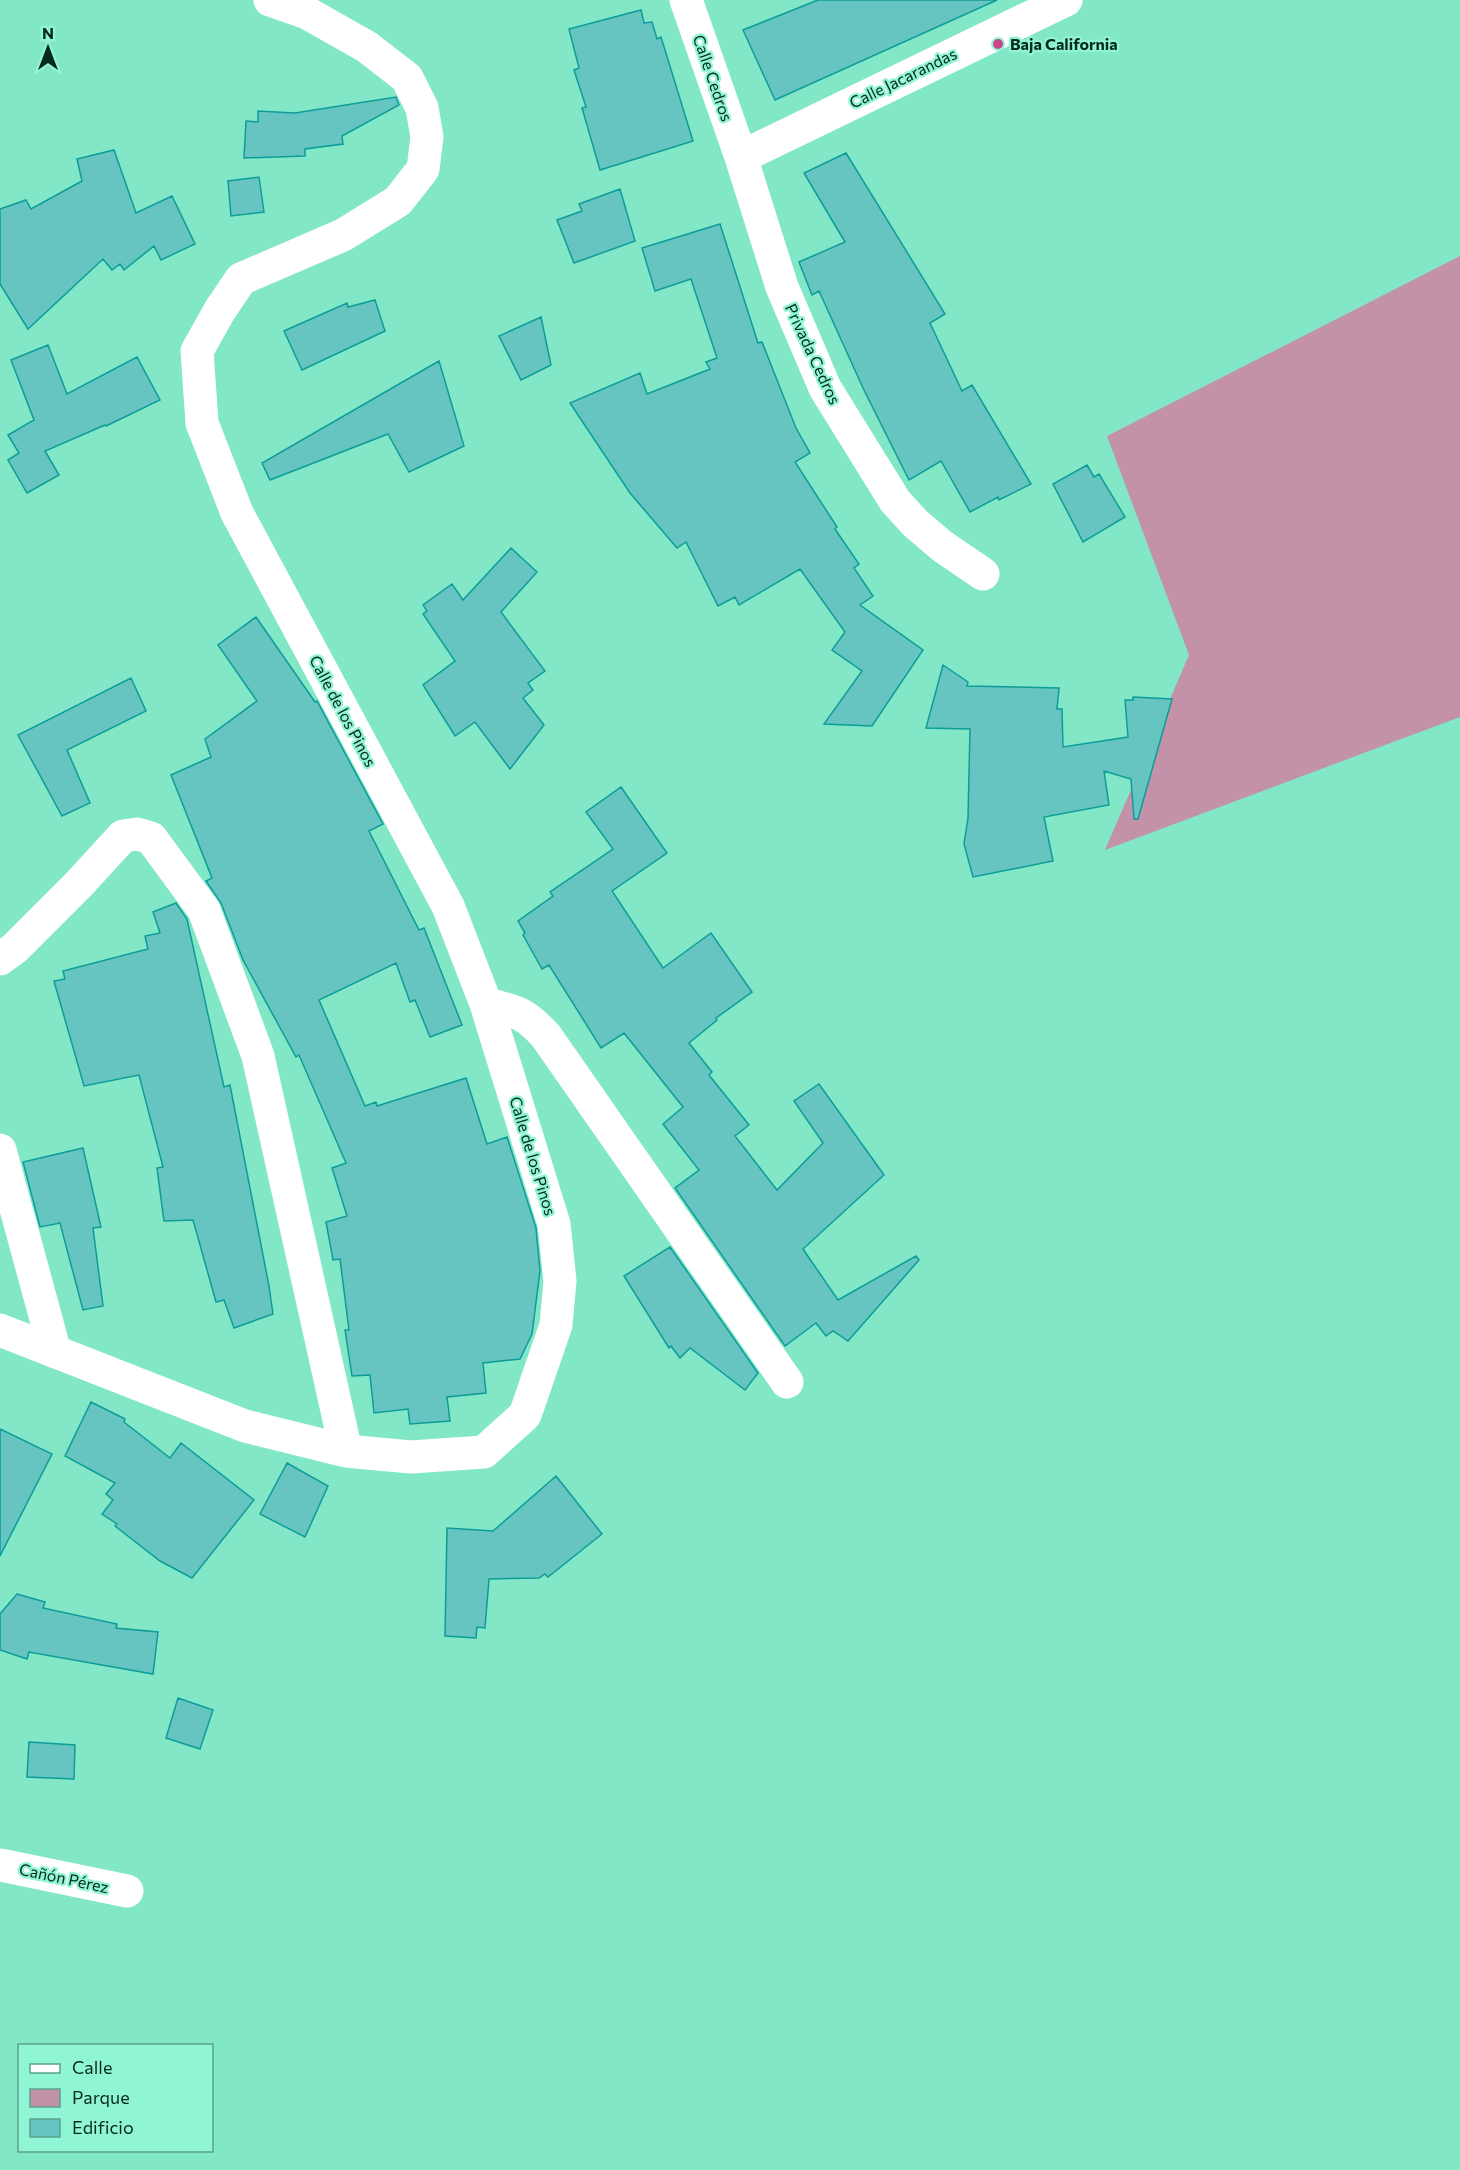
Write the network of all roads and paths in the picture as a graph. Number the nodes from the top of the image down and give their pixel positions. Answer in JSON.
{"nodes":[{"id":1,"x":270,"y":0,"type":"edge"},
{"id":2,"x":686,"y":0,"type":"edge"},
{"id":3,"x":1066,"y":0,"type":"edge"},
{"id":4,"x":741,"y":157,"type":"junction"},
{"id":5,"x":983,"y":574,"type":"dead end"},
{"id":6,"x":0,"y":959,"type":"edge"},
{"id":7,"x":486,"y":1004,"type":"junction"},
{"id":8,"x":0,"y":1150,"type":"edge"},
{"id":9,"x":0,"y":1330,"type":"edge"},
{"id":10,"x":55,"y":1352,"type":"junction"},
{"id":11,"x":787,"y":1382,"type":"dead end"},
{"id":12,"x":346,"y":1451,"type":"junction"},
{"id":13,"x":0,"y":1865,"type":"edge"},
{"id":14,"x":127,"y":1891,"type":"dead end"}],
"edges":[{"from":1,"to":7,"type":"street","name":"Calle de los Pinos"},
{"from":2,"to":4,"type":"street","name":"Calle Cedros"},
{"from":3,"to":4,"type":"street","name":"Calle Jacarandas"},
{"from":4,"to":5,"type":"street","name":"Privada Cedros"},
{"from":6,"to":12,"type":"street"},
{"from":7,"to":11,"type":"street"},
{"from":7,"to":12,"type":"street","name":"Calle de los Pinos"},
{"from":8,"to":10,"type":"street"},
{"from":9,"to":10,"type":"street","name":"Calle de los Pinos"},
{"from":10,"to":12,"type":"street","name":"Calle de los Pinos"},
{"from":13,"to":14,"type":"street","name":"Cañón Pérez"}]}
